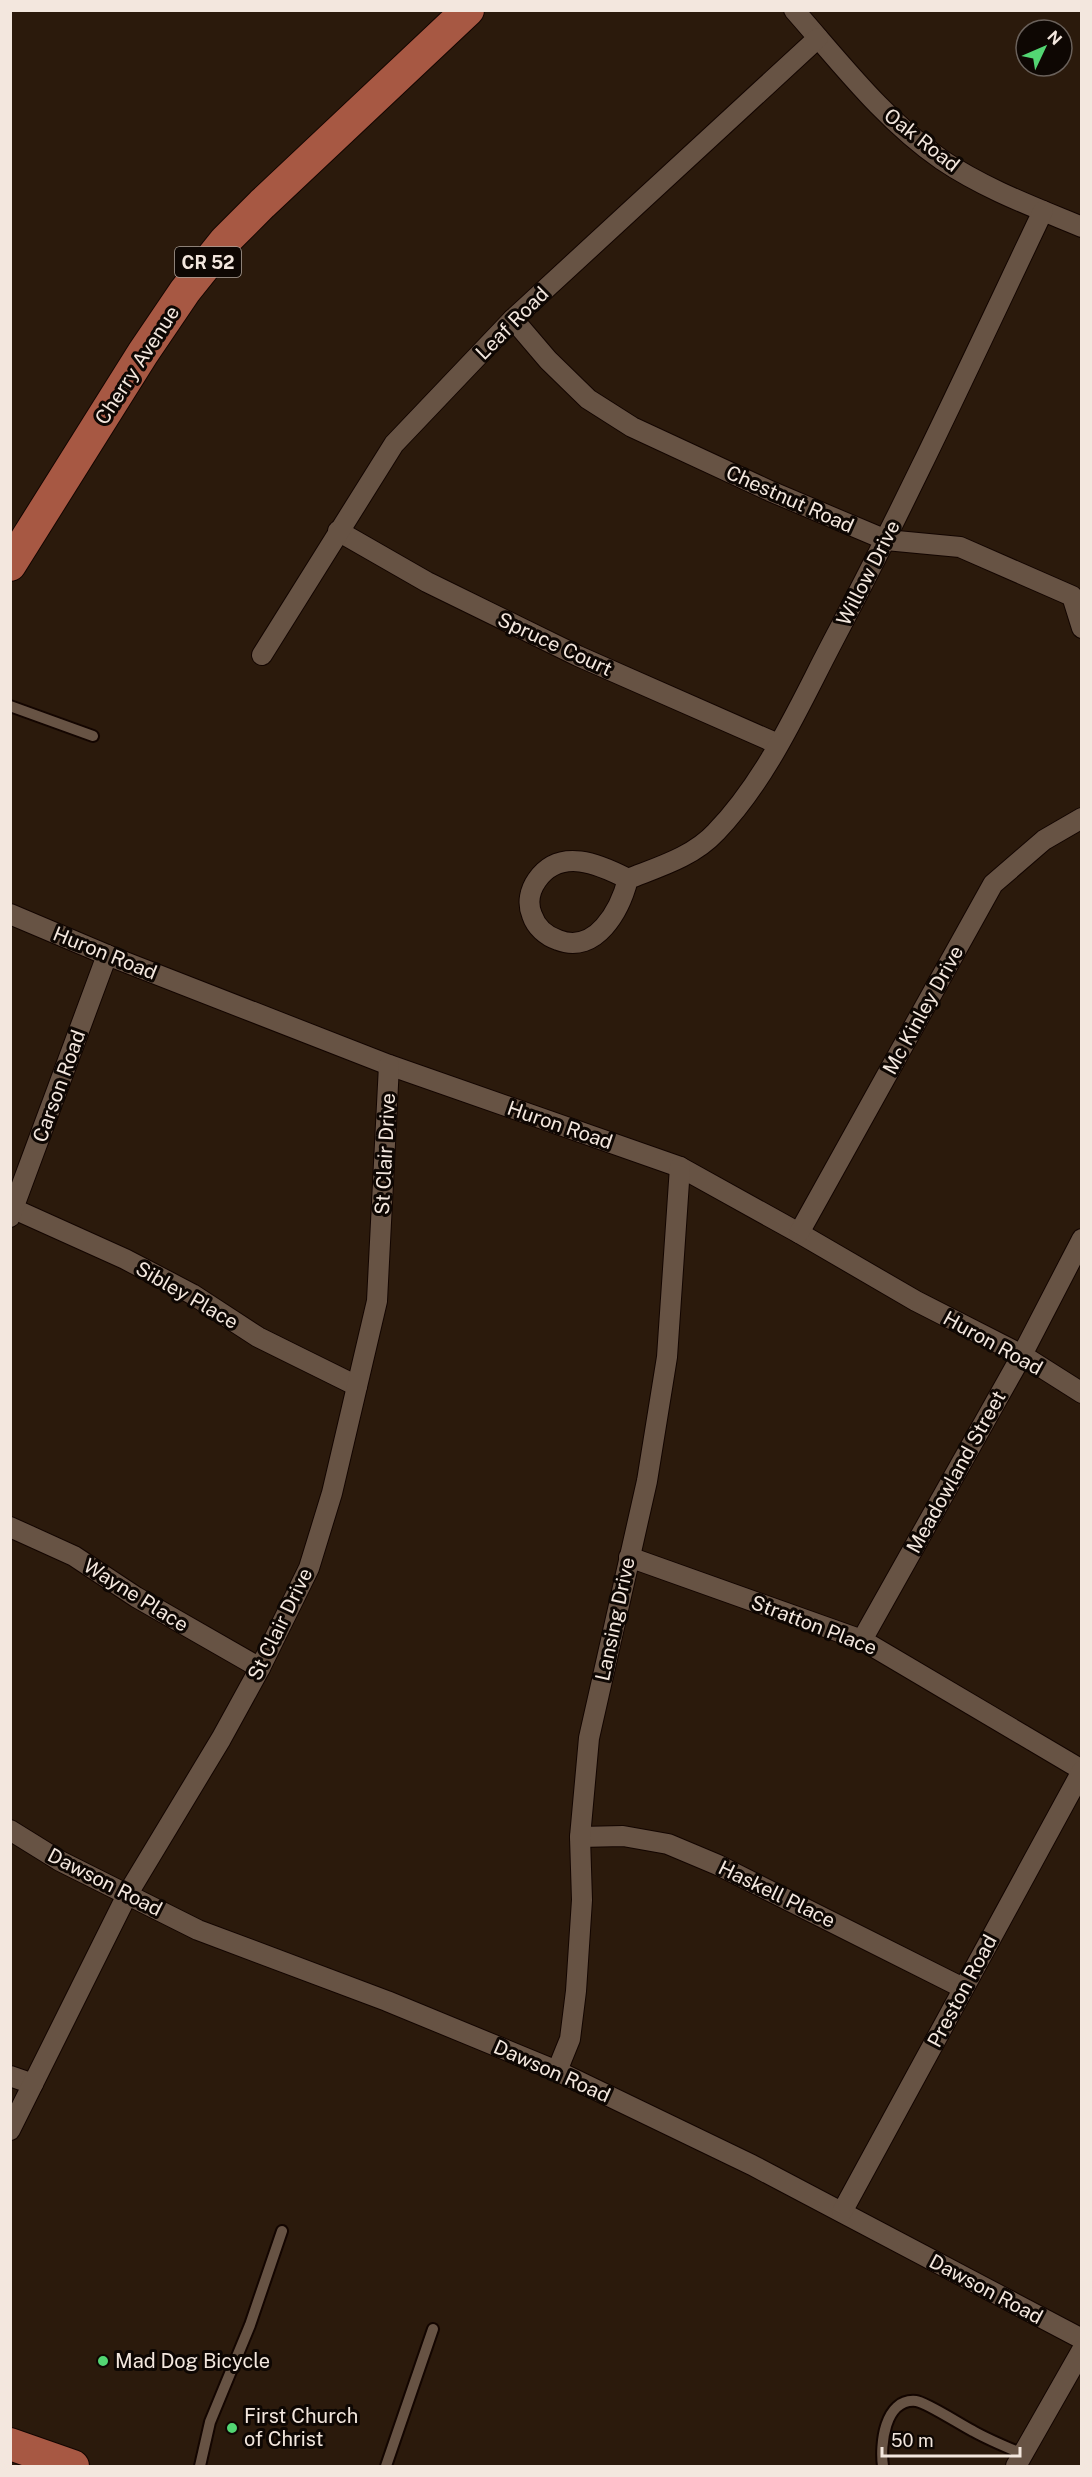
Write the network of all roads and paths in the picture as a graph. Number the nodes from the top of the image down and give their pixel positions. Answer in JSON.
{"nodes":[{"id":1,"x":468,"y":10,"type":"edge"},
{"id":2,"x":794,"y":10,"type":"edge"},
{"id":3,"x":818,"y":38,"type":"junction"},
{"id":4,"x":1043,"y":211,"type":"junction"},
{"id":5,"x":1082,"y":227,"type":"edge"},
{"id":6,"x":513,"y":319,"type":"junction"},
{"id":7,"x":338,"y":531,"type":"junction"},
{"id":8,"x":886,"y":540,"type":"junction"},
{"id":9,"x":10,"y":565,"type":"edge"},
{"id":10,"x":1077,"y":591,"type":"edge"},
{"id":11,"x":1082,"y":628,"type":"edge"},
{"id":12,"x":262,"y":655,"type":"dead end"},
{"id":13,"x":10,"y":706,"type":"edge"},
{"id":14,"x":93,"y":736,"type":"dead end"},
{"id":15,"x":778,"y":744,"type":"junction"},
{"id":16,"x":1082,"y":818,"type":"edge"},
{"id":17,"x":628,"y":879,"type":"junction"},
{"id":18,"x":10,"y":914,"type":"edge"},
{"id":19,"x":107,"y":955,"type":"junction"},
{"id":20,"x":389,"y":1065,"type":"junction"},
{"id":21,"x":680,"y":1167,"type":"junction"},
{"id":22,"x":12,"y":1213,"type":"edge"},
{"id":23,"x":799,"y":1233,"type":"junction"},
{"id":24,"x":1082,"y":1239,"type":"edge"},
{"id":25,"x":1022,"y":1355,"type":"junction"},
{"id":26,"x":357,"y":1386,"type":"junction"},
{"id":27,"x":1082,"y":1393,"type":"edge"},
{"id":28,"x":10,"y":1527,"type":"edge"},
{"id":29,"x":629,"y":1557,"type":"junction"},
{"id":30,"x":862,"y":1640,"type":"junction"},
{"id":31,"x":260,"y":1668,"type":"junction"},
{"id":32,"x":1082,"y":1771,"type":"edge"},
{"id":33,"x":10,"y":1830,"type":"edge"},
{"id":34,"x":580,"y":1837,"type":"junction"},
{"id":35,"x":128,"y":1895,"type":"junction"},
{"id":36,"x":963,"y":1988,"type":"junction"},
{"id":37,"x":557,"y":2071,"type":"junction"},
{"id":38,"x":10,"y":2076,"type":"edge"},
{"id":39,"x":33,"y":2084,"type":"junction"},
{"id":40,"x":10,"y":2130,"type":"edge"},
{"id":41,"x":842,"y":2212,"type":"junction"},
{"id":42,"x":282,"y":2231,"type":"dead end"},
{"id":43,"x":433,"y":2329,"type":"dead end"},
{"id":44,"x":1082,"y":2339,"type":"edge"},
{"id":45,"x":1082,"y":2350,"type":"edge"},
{"id":46,"x":18,"y":2453,"type":"edge"},
{"id":47,"x":1019,"y":2460,"type":"edge"},
{"id":48,"x":72,"y":2466,"type":"edge"},
{"id":49,"x":200,"y":2466,"type":"edge"},
{"id":50,"x":386,"y":2466,"type":"edge"},
{"id":51,"x":883,"y":2466,"type":"edge"}],
"edges":[{"from":1,"to":9,"type":"main road","name":"Cherry Avenue","number":"CR 52"},
{"from":2,"to":3,"type":"street","name":"Oak Road"},
{"from":3,"to":4,"type":"street","name":"Oak Road"},
{"from":3,"to":6,"type":"street","name":"Leaf Road"},
{"from":4,"to":5,"type":"street","name":"Oak Road"},
{"from":4,"to":8,"type":"street","name":"Willow Drive"},
{"from":6,"to":7,"type":"street","name":"Leaf Road"},
{"from":6,"to":8,"type":"street","name":"Chestnut Road"},
{"from":7,"to":12,"type":"street","name":"Leaf Road"},
{"from":7,"to":15,"type":"street","name":"Spruce Court"},
{"from":8,"to":10,"type":"street","name":"Chestnut Road"},
{"from":8,"to":15,"type":"street","name":"Willow Drive"},
{"from":10,"to":11,"type":"street","name":"Chestnut Road"},
{"from":13,"to":14,"type":"lane"},
{"from":15,"to":17,"type":"street","name":"Willow Drive"},
{"from":16,"to":23,"type":"street","name":"Mc Kinley Drive"},
{"from":17,"to":17,"type":"street"},
{"from":18,"to":19,"type":"street","name":"Huron Road"},
{"from":19,"to":20,"type":"street","name":"Huron Road"},
{"from":19,"to":22,"type":"street","name":"Carson Road"},
{"from":20,"to":21,"type":"street","name":"Huron Road"},
{"from":20,"to":26,"type":"street","name":"St Clair Drive"},
{"from":21,"to":23,"type":"street","name":"Huron Road"},
{"from":21,"to":29,"type":"street","name":"Lansing Drive"},
{"from":22,"to":26,"type":"street","name":"Sibley Place"},
{"from":23,"to":25,"type":"street","name":"Huron Road"},
{"from":24,"to":25,"type":"street","name":"Meadowland Street"},
{"from":25,"to":27,"type":"street","name":"Huron Road"},
{"from":25,"to":30,"type":"street","name":"Meadowland Street"},
{"from":26,"to":31,"type":"street","name":"St Clair Drive"},
{"from":28,"to":31,"type":"street","name":"Wayne Place"},
{"from":29,"to":30,"type":"street","name":"Stratton Place"},
{"from":29,"to":34,"type":"street","name":"Lansing Drive"},
{"from":30,"to":32,"type":"street","name":"Stratton Place"},
{"from":31,"to":35,"type":"street","name":"St Clair Drive"},
{"from":32,"to":36,"type":"street","name":"Preston Road"},
{"from":33,"to":35,"type":"street","name":"Dawson Road"},
{"from":34,"to":36,"type":"street","name":"Haskell Place"},
{"from":34,"to":37,"type":"street","name":"Lansing Drive"},
{"from":35,"to":37,"type":"street","name":"Dawson Road"},
{"from":35,"to":39,"type":"street","name":"St Clair Drive"},
{"from":36,"to":41,"type":"street","name":"Preston Road"},
{"from":37,"to":41,"type":"street","name":"Dawson Road"},
{"from":38,"to":39,"type":"street"},
{"from":39,"to":40,"type":"street","name":"St Clair Drive"},
{"from":41,"to":44,"type":"street","name":"Dawson Road"},
{"from":42,"to":49,"type":"lane"},
{"from":43,"to":50,"type":"lane"},
{"from":45,"to":47,"type":"street"},
{"from":46,"to":48,"type":"main road"},
{"from":47,"to":51,"type":"lane"}]}
